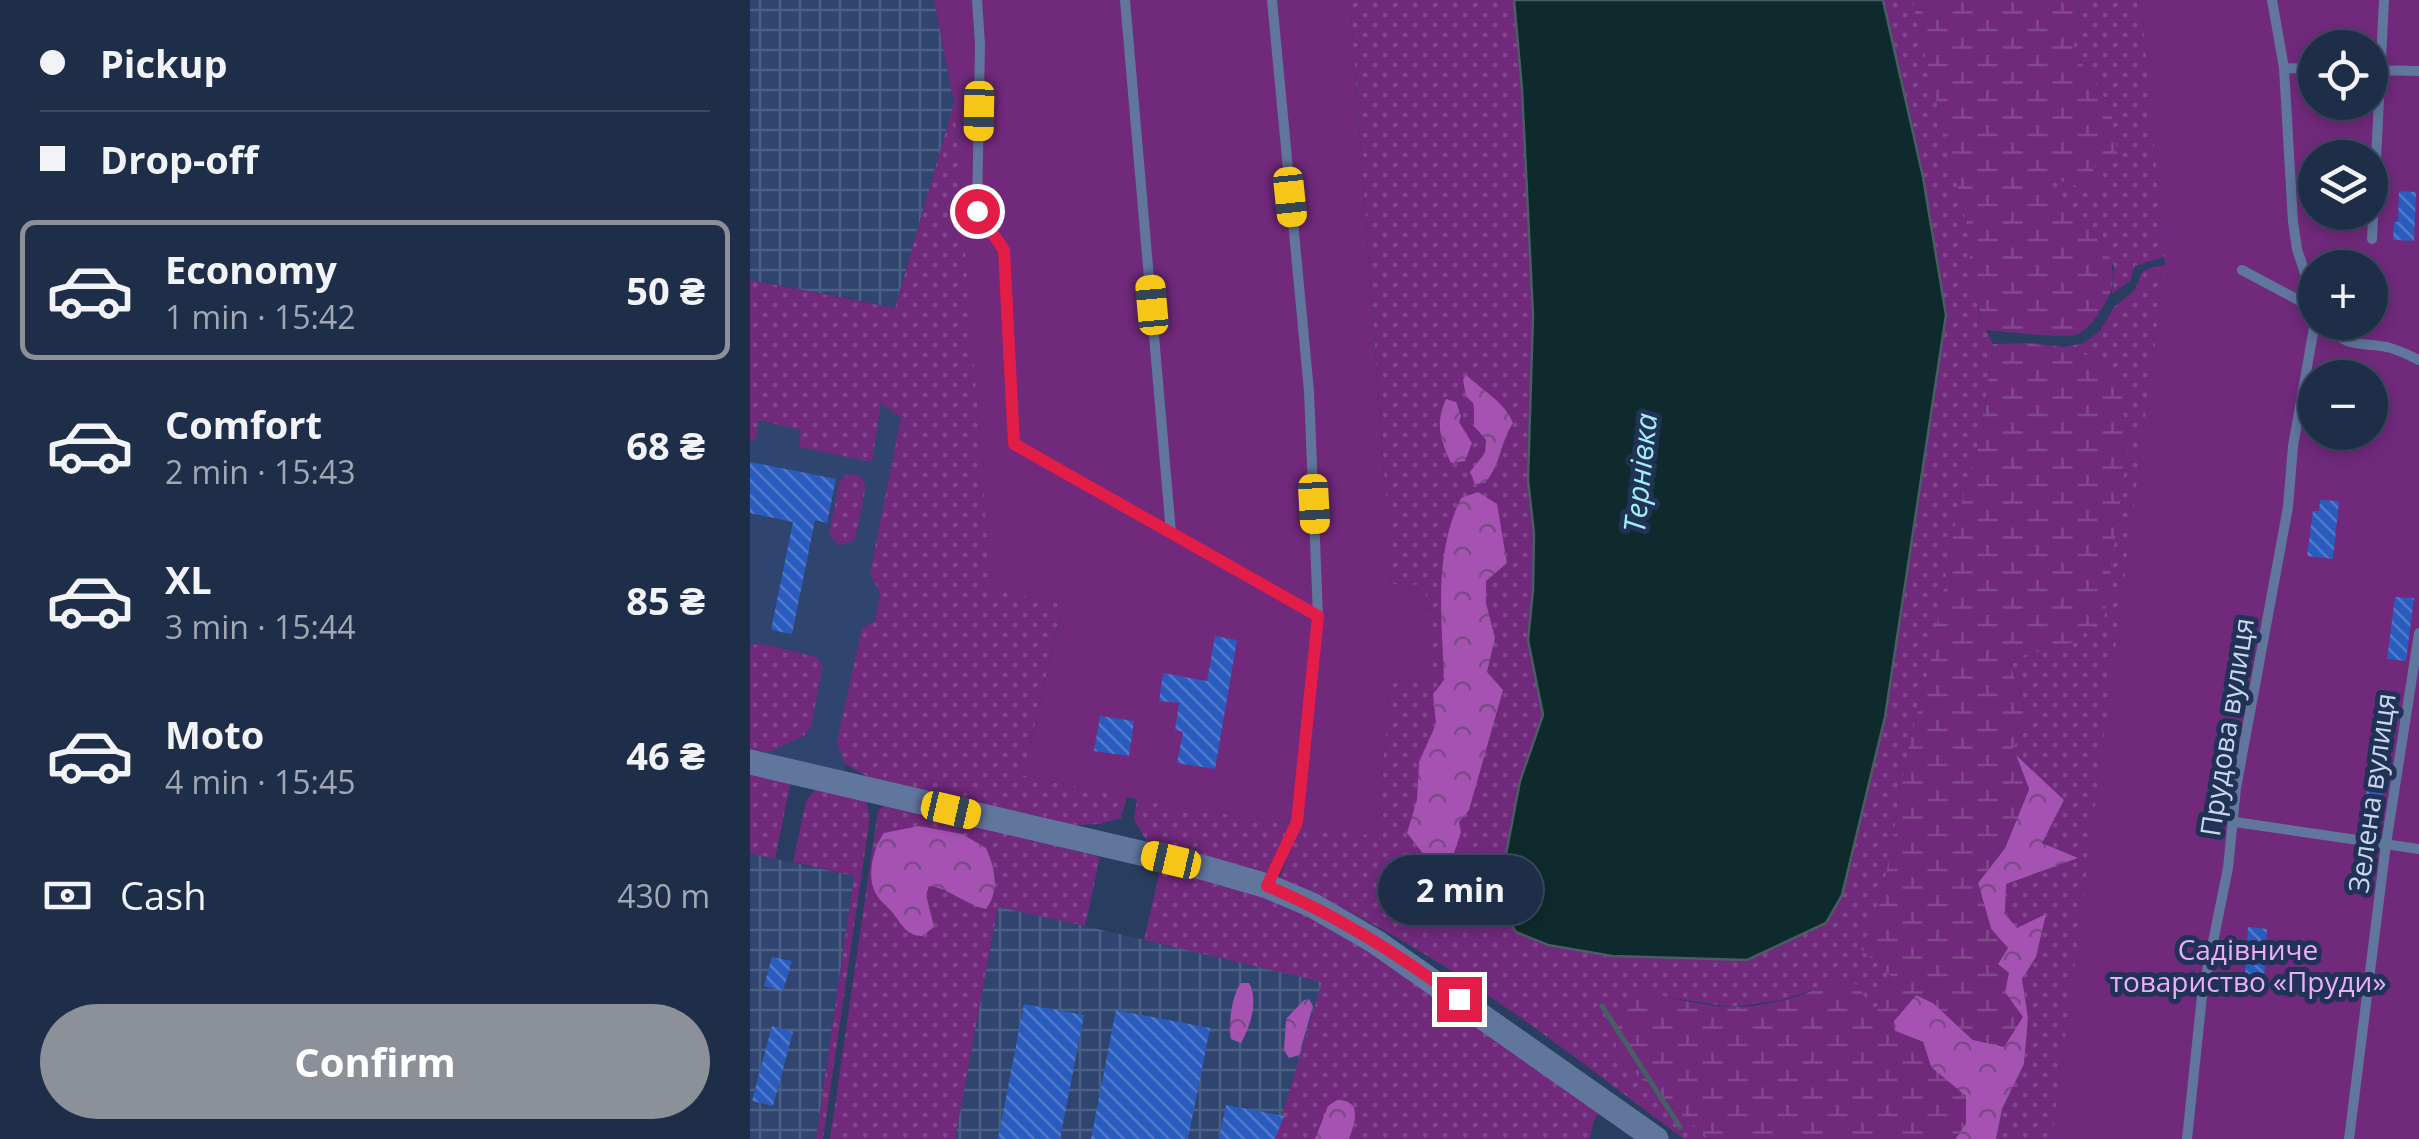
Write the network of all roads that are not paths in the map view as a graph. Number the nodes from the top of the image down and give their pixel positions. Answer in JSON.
{"nodes":[{"id":1,"x":977,"y":0,"type":"edge"},
{"id":2,"x":1125,"y":0,"type":"edge"},
{"id":3,"x":1272,"y":0,"type":"edge"},
{"id":4,"x":2272,"y":0,"type":"edge"},
{"id":5,"x":2384,"y":0,"type":"edge"},
{"id":6,"x":2381,"y":30,"type":"edge"},
{"id":7,"x":2284,"y":68,"type":"junction"},
{"id":8,"x":2298,"y":68,"type":"edge"},
{"id":9,"x":2388,"y":70,"type":"edge"},
{"id":10,"x":2419,"y":71,"type":"edge"},
{"id":11,"x":2375,"y":120,"type":"edge"},
{"id":12,"x":2372,"y":239,"type":"dead end"},
{"id":13,"x":2298,"y":252,"type":"edge"},
{"id":14,"x":2242,"y":270,"type":"dead end"},
{"id":15,"x":2298,"y":298,"type":"edge"},
{"id":16,"x":2312,"y":340,"type":"edge"},
{"id":17,"x":2341,"y":340,"type":"edge"},
{"id":18,"x":2419,"y":360,"type":"edge"},
{"id":19,"x":1171,"y":534,"type":"junction"},
{"id":20,"x":1318,"y":616,"type":"junction"},
{"id":21,"x":2419,"y":632,"type":"edge"},
{"id":22,"x":750,"y":762,"type":"edge"},
{"id":23,"x":2235,"y":822,"type":"junction"},
{"id":24,"x":2386,"y":844,"type":"junction"},
{"id":25,"x":2419,"y":849,"type":"edge"},
{"id":26,"x":1267,"y":886,"type":"junction"},
{"id":27,"x":1656,"y":1139,"type":"edge"},
{"id":28,"x":2186,"y":1139,"type":"edge"},
{"id":29,"x":2349,"y":1139,"type":"edge"}],
"edges":[{"from":1,"to":19,"type":"lane"},
{"from":2,"to":19,"type":"lane"},
{"from":3,"to":20,"type":"lane"},
{"from":4,"to":7,"type":"lane"},
{"from":5,"to":6,"type":"lane"},
{"from":7,"to":8,"type":"lane"},
{"from":7,"to":13,"type":"lane"},
{"from":9,"to":10,"type":"lane"},
{"from":11,"to":12,"type":"lane"},
{"from":14,"to":15,"type":"lane"},
{"from":16,"to":23,"type":"lane","name":"Прудова вулиця"},
{"from":17,"to":18,"type":"lane"},
{"from":19,"to":20,"type":"lane"},
{"from":20,"to":26,"type":"lane"},
{"from":21,"to":24,"type":"lane","name":"Зелена вулиця"},
{"from":22,"to":26,"type":"street"},
{"from":23,"to":24,"type":"lane"},
{"from":23,"to":28,"type":"lane","name":"Прудова вулиця"},
{"from":24,"to":25,"type":"lane"},
{"from":24,"to":29,"type":"lane","name":"Зелена вулиця"},
{"from":26,"to":27,"type":"street"}]}
